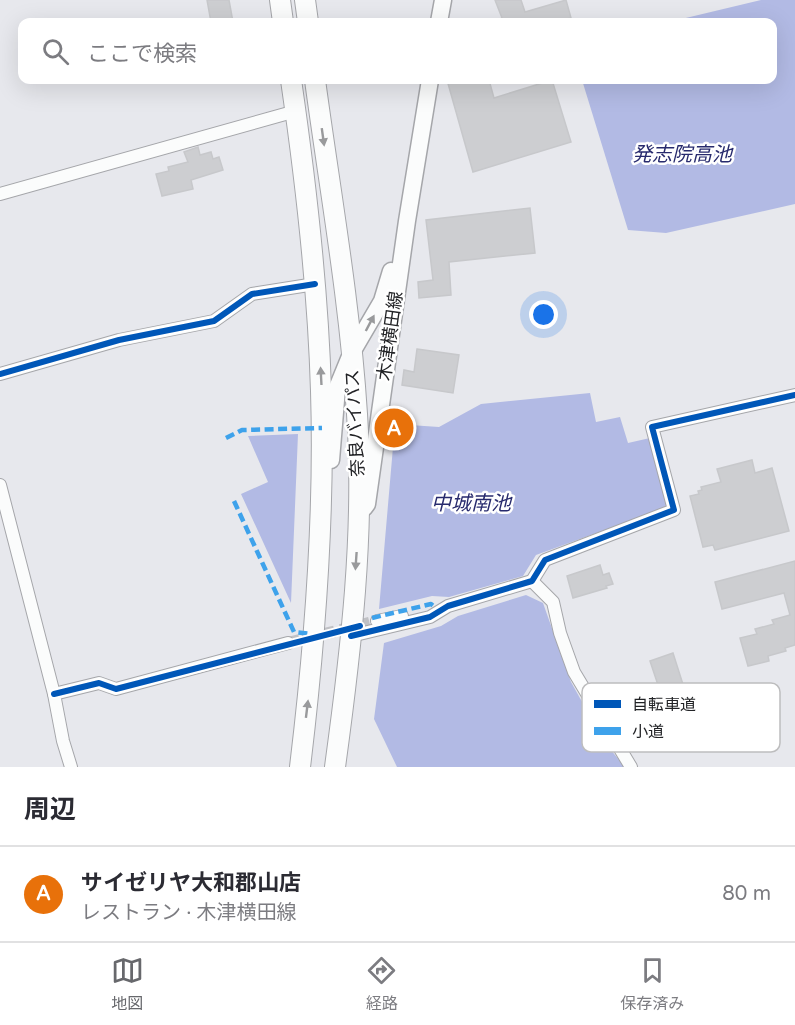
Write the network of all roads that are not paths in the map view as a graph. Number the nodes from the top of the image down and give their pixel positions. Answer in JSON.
{"nodes":[{"id":1,"x":280,"y":0,"type":"edge"},
{"id":2,"x":305,"y":0,"type":"edge"},
{"id":3,"x":443,"y":0,"type":"edge"},
{"id":4,"x":282,"y":18,"type":"edge"},
{"id":5,"x":307,"y":18,"type":"edge"},
{"id":6,"x":440,"y":18,"type":"edge"},
{"id":7,"x":292,"y":84,"type":"edge"},
{"id":8,"x":316,"y":84,"type":"edge"},
{"id":9,"x":429,"y":84,"type":"edge"},
{"id":10,"x":296,"y":111,"type":"junction"},
{"id":11,"x":0,"y":194,"type":"edge"},
{"id":12,"x":407,"y":221,"type":"junction"},
{"id":13,"x":315,"y":284,"type":"junction"},
{"id":14,"x":351,"y":354,"type":"junction"},
{"id":15,"x":0,"y":374,"type":"edge"},
{"id":16,"x":795,"y":395,"type":"edge"},
{"id":17,"x":0,"y":485,"type":"edge"},
{"id":18,"x":320,"y":519,"type":"junction"},
{"id":19,"x":359,"y":520,"type":"junction"},
{"id":20,"x":532,"y":581,"type":"junction"},
{"id":21,"x":448,"y":606,"type":"junction"},
{"id":22,"x":377,"y":621,"type":"tunnel mouth"},
{"id":23,"x":351,"y":636,"type":"junction"},
{"id":24,"x":288,"y":644,"type":"tunnel mouth"},
{"id":25,"x":582,"y":685,"type":"edge"},
{"id":26,"x":54,"y":694,"type":"junction"},
{"id":27,"x":622,"y":752,"type":"edge"},
{"id":28,"x":71,"y":767,"type":"edge"},
{"id":29,"x":300,"y":767,"type":"edge"},
{"id":30,"x":335,"y":767,"type":"edge"},
{"id":31,"x":631,"y":767,"type":"edge"}],
"edges":[{"from":1,"to":4,"type":"highway"},
{"from":2,"to":5,"type":"highway"},
{"from":3,"to":6,"type":"main road"},
{"from":7,"to":10,"type":"highway","name":"奈良バイパス"},
{"from":8,"to":14,"type":"highway","name":"奈良バイパス","one_way":true},
{"from":9,"to":12,"type":"main road","name":"木津横田線"},
{"from":10,"to":11,"type":"street"},
{"from":10,"to":13,"type":"highway","name":"奈良バイパス"},
{"from":14,"to":12,"type":"main road","name":"木津横田線","one_way":true},
{"from":12,"to":19,"type":"main road","name":"木津横田線"},
{"from":13,"to":15,"type":"street"},
{"from":18,"to":13,"type":"highway","name":"奈良バイパス","one_way":true},
{"from":14,"to":18,"type":"main road","name":"木津横田線"},
{"from":14,"to":19,"type":"highway","name":"奈良バイパス"},
{"from":16,"to":20,"type":"street"},
{"from":17,"to":26,"type":"street"},
{"from":29,"to":18,"type":"highway","name":"奈良バイパス","one_way":true},
{"from":19,"to":23,"type":"highway","name":"奈良バイパス","one_way":true},
{"from":20,"to":21,"type":"street"},
{"from":20,"to":25,"type":"street"},
{"from":21,"to":22,"type":"street"},
{"from":21,"to":23,"type":"street"},
{"from":23,"to":30,"type":"highway","name":"奈良バイパス"},
{"from":24,"to":26,"type":"street"},
{"from":26,"to":28,"type":"street"},
{"from":27,"to":31,"type":"street"}]}
